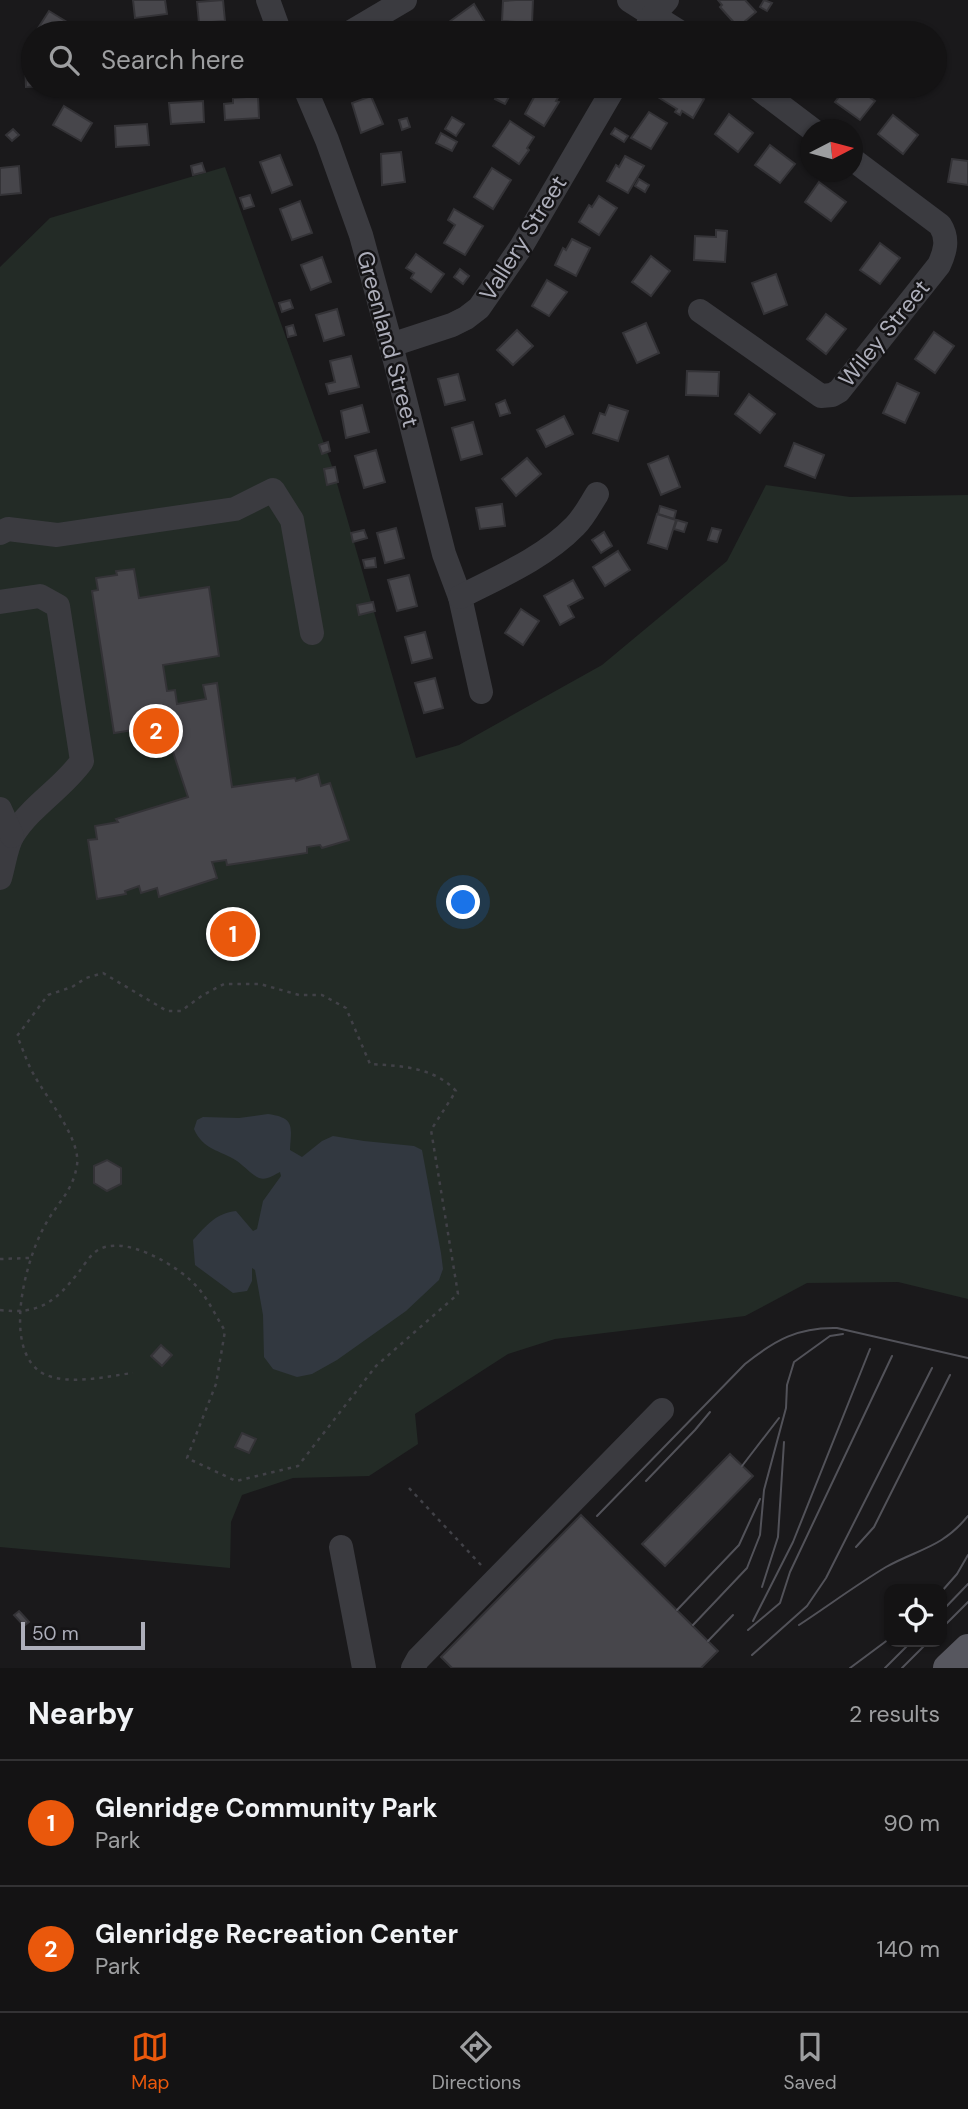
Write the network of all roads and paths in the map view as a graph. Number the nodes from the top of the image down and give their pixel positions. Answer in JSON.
{"nodes":[{"id":1,"x":268,"y":0,"type":"edge"},
{"id":2,"x":405,"y":0,"type":"edge"},
{"id":3,"x":629,"y":0,"type":"edge"},
{"id":4,"x":655,"y":16,"type":"edge"},
{"id":5,"x":276,"y":21,"type":"edge"},
{"id":6,"x":369,"y":21,"type":"edge"},
{"id":7,"x":309,"y":98,"type":"edge"},
{"id":8,"x":608,"y":98,"type":"edge"},
{"id":9,"x":771,"y":98,"type":"edge"},
{"id":10,"x":800,"y":120,"type":"edge"},
{"id":11,"x":863,"y":167,"type":"edge"},
{"id":12,"x":700,"y":311,"type":"dead end"},
{"id":13,"x":391,"y":345,"type":"junction"},
{"id":14,"x":597,"y":494,"type":"dead end"},
{"id":15,"x":0,"y":533,"type":"edge"},
{"id":16,"x":460,"y":597,"type":"junction"},
{"id":17,"x":0,"y":602,"type":"edge"},
{"id":18,"x":312,"y":633,"type":"dead end"},
{"id":19,"x":481,"y":692,"type":"dead end"},
{"id":20,"x":0,"y":809,"type":"edge"},
{"id":21,"x":12,"y":836,"type":"junction"},
{"id":22,"x":0,"y":878,"type":"edge"},
{"id":23,"x":29,"y":1258,"type":"junction"},
{"id":24,"x":0,"y":1259,"type":"edge"},
{"id":25,"x":0,"y":1310,"type":"edge"},
{"id":26,"x":15,"y":1310,"type":"junction"},
{"id":27,"x":133,"y":1373,"type":"dead end"},
{"id":28,"x":662,"y":1410,"type":"dead end"},
{"id":29,"x":409,"y":1488,"type":"dead end"},
{"id":30,"x":341,"y":1547,"type":"dead end"},
{"id":31,"x":495,"y":1581,"type":"junction"},
{"id":32,"x":968,"y":1649,"type":"edge"},
{"id":33,"x":364,"y":1668,"type":"edge"},
{"id":34,"x":413,"y":1668,"type":"edge"},
{"id":35,"x":948,"y":1668,"type":"edge"}],
"edges":[{"from":1,"to":5,"type":"street"},
{"from":2,"to":6,"type":"street"},
{"from":3,"to":4,"type":"street"},
{"from":7,"to":13,"type":"street","name":"Greenland Street"},
{"from":8,"to":13,"type":"street","name":"Vallery Street"},
{"from":9,"to":10,"type":"street"},
{"from":11,"to":12,"type":"street","name":"Wiley Street"},
{"from":13,"to":16,"type":"street","name":"Greenland Street"},
{"from":14,"to":16,"type":"street"},
{"from":15,"to":18,"type":"street"},
{"from":16,"to":19,"type":"street","name":"Greenland Street"},
{"from":17,"to":21,"type":"street"},
{"from":20,"to":21,"type":"street"},
{"from":21,"to":22,"type":"street"},
{"from":23,"to":24,"type":"path"},
{"from":23,"to":26,"type":"path"},
{"from":23,"to":26,"type":"path"},
{"from":25,"to":26,"type":"path"},
{"from":26,"to":27,"type":"path"},
{"from":28,"to":31,"type":"street"},
{"from":29,"to":31,"type":"path"},
{"from":30,"to":33,"type":"street"},
{"from":31,"to":34,"type":"street"},
{"from":32,"to":35,"type":"main road"}]}
